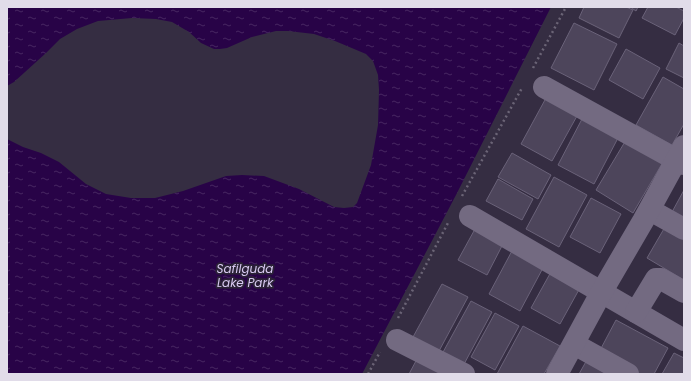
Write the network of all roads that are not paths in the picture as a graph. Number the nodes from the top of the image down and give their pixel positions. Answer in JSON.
{"nodes":[{"id":1,"x":536,"y":80,"type":"road end"},
{"id":2,"x":682,"y":156,"type":"edge"},
{"id":3,"x":650,"y":210,"type":"junction"},
{"id":4,"x":460,"y":212,"type":"road end"},
{"id":5,"x":684,"y":229,"type":"edge"},
{"id":6,"x":602,"y":292,"type":"junction"},
{"id":7,"x":684,"y":292,"type":"edge"},
{"id":8,"x":636,"y":312,"type":"junction"},
{"id":9,"x":392,"y":335,"type":"road end"},
{"id":10,"x":684,"y":340,"type":"edge"},
{"id":11,"x":574,"y":344,"type":"junction"},
{"id":12,"x":464,"y":374,"type":"edge"},
{"id":13,"x":557,"y":374,"type":"edge"},
{"id":14,"x":628,"y":374,"type":"edge"}],
"edges":[{"from":1,"to":2,"type":"street"},
{"from":2,"to":3,"type":"street"},
{"from":3,"to":5,"type":"street"},
{"from":3,"to":6,"type":"street"},
{"from":4,"to":6,"type":"street"},
{"from":6,"to":8,"type":"street"},
{"from":6,"to":11,"type":"street"},
{"from":7,"to":8,"type":"street"},
{"from":8,"to":10,"type":"street"},
{"from":9,"to":12,"type":"street"},
{"from":11,"to":13,"type":"street"},
{"from":11,"to":14,"type":"street"}]}
